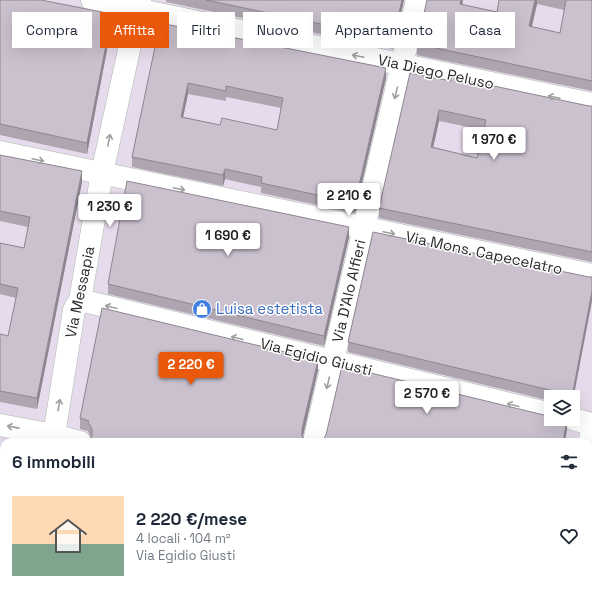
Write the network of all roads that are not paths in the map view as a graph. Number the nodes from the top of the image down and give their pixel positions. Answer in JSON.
{"nodes":[{"id":1,"x":92,"y":0,"type":"edge"},
{"id":2,"x":417,"y":0,"type":"edge"},
{"id":3,"x":139,"y":5,"type":"edge"},
{"id":4,"x":402,"y":66,"type":"junction"},
{"id":5,"x":592,"y":104,"type":"edge"},
{"id":6,"x":0,"y":152,"type":"edge"},
{"id":7,"x":102,"y":173,"type":"junction"},
{"id":8,"x":364,"y":228,"type":"junction"},
{"id":9,"x":592,"y":275,"type":"edge"},
{"id":10,"x":80,"y":300,"type":"junction"},
{"id":11,"x":333,"y":361,"type":"junction"},
{"id":12,"x":544,"y":412,"type":"edge"},
{"id":13,"x":580,"y":421,"type":"edge"},
{"id":14,"x":592,"y":424,"type":"edge"},
{"id":15,"x":0,"y":425,"type":"edge"},
{"id":16,"x":47,"y":438,"type":"edge"},
{"id":17,"x":51,"y":438,"type":"edge"},
{"id":18,"x":315,"y":438,"type":"edge"}],
"edges":[{"from":1,"to":3,"type":"street","name":"Via Diego Peluso"},
{"from":2,"to":4,"type":"street","name":"Via D'Alo Alfieri"},
{"from":4,"to":3,"type":"street","name":"Via Diego Peluso","one_way":true},
{"from":7,"to":3,"type":"street","name":"Via Messapia","one_way":true},
{"from":5,"to":4,"type":"street","name":"Via Diego Peluso","one_way":true},
{"from":4,"to":8,"type":"street","name":"Via D'Alo Alfieri","one_way":true},
{"from":6,"to":7,"type":"street","name":"Via Mons. Capecelatro","one_way":true},
{"from":7,"to":8,"type":"street","name":"Via Mons. Capecelatro","one_way":true},
{"from":7,"to":10,"type":"street","name":"Via Messapia"},
{"from":8,"to":9,"type":"street","name":"Via Mons. Capecelatro","one_way":true},
{"from":8,"to":11,"type":"street","name":"Via D'Alo Alfieri"},
{"from":11,"to":10,"type":"street","name":"Via Egidio Giusti","one_way":true},
{"from":17,"to":10,"type":"street","name":"Via Messapia","one_way":true},
{"from":12,"to":11,"type":"street","name":"Via Egidio Giusti","one_way":true},
{"from":11,"to":18,"type":"street","name":"Via D'Alo Alfieri","one_way":true},
{"from":13,"to":14,"type":"street"},
{"from":16,"to":15,"type":"street","one_way":true}]}
